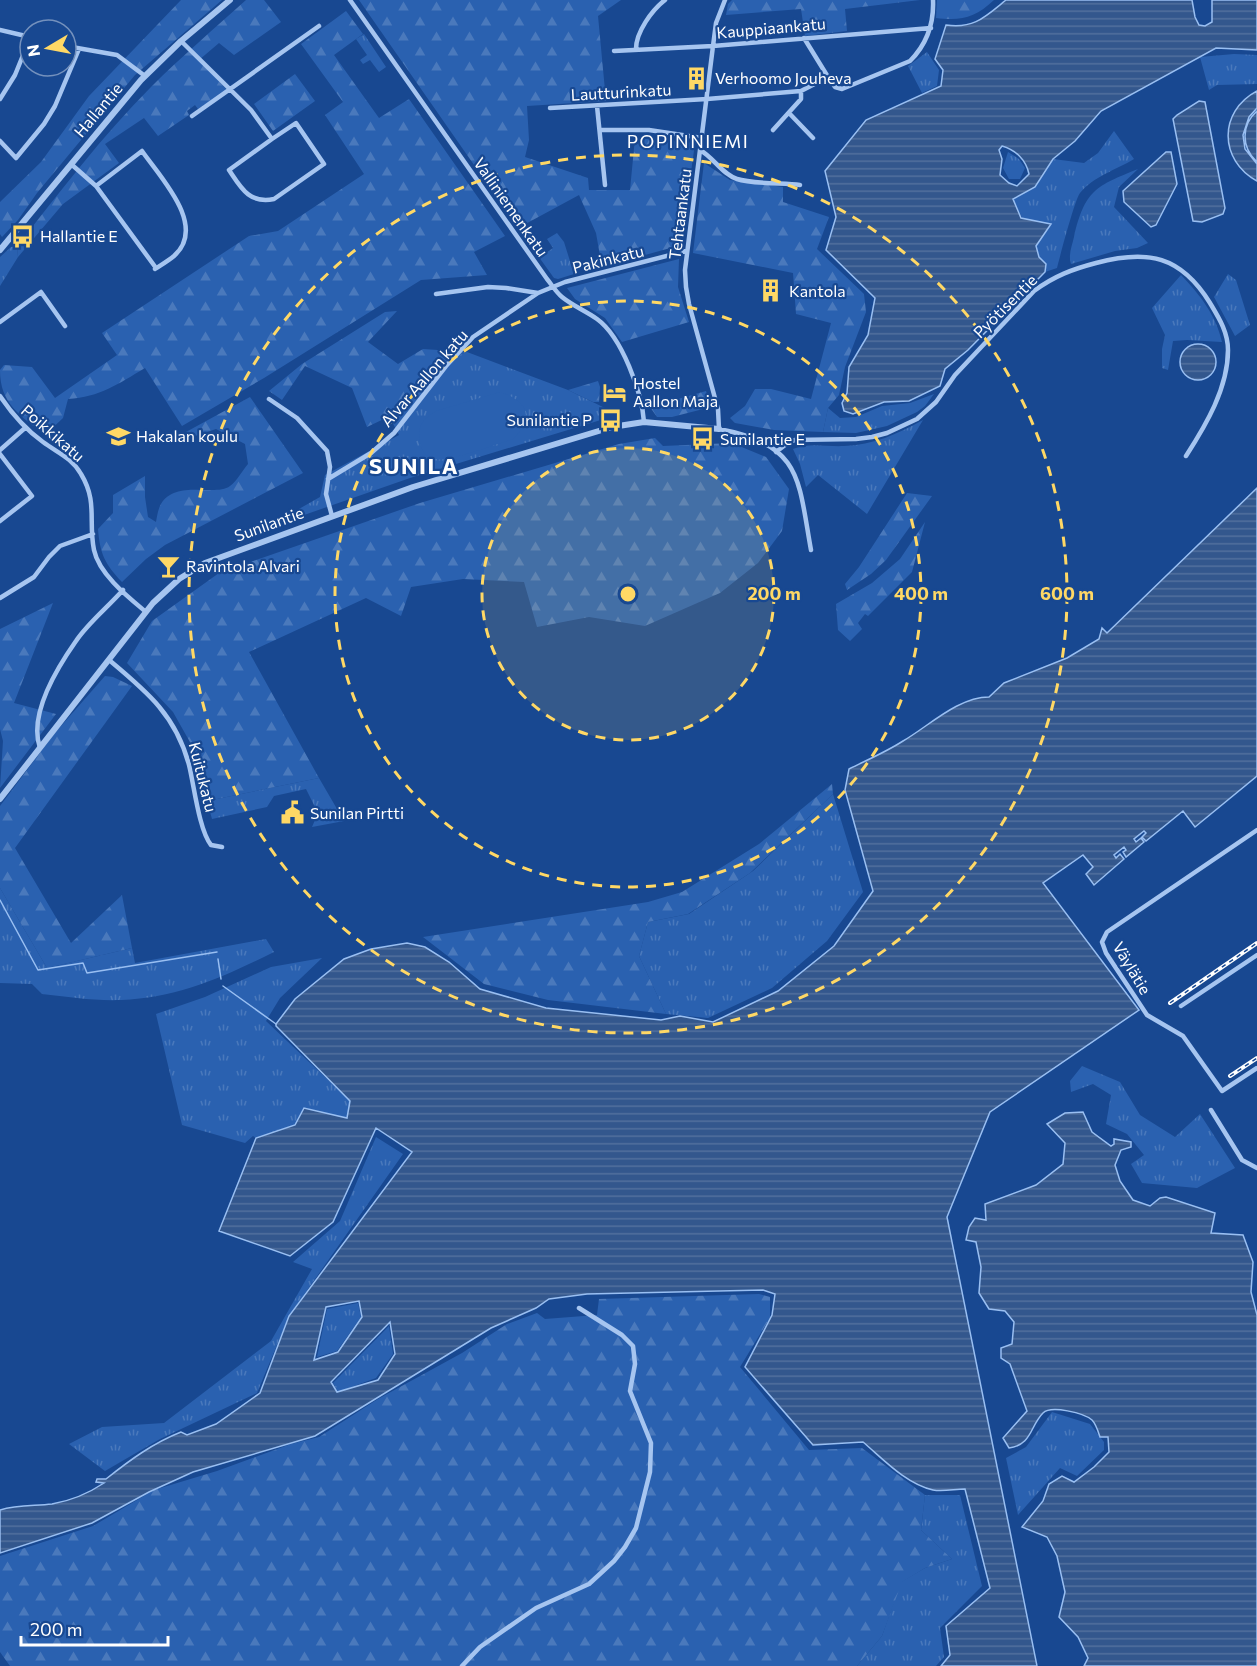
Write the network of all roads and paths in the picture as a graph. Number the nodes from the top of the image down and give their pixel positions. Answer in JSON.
{"nodes":[{"id":1,"x":230,"y":0,"type":"edge"},
{"id":2,"x":350,"y":0,"type":"edge"},
{"id":3,"x":665,"y":0,"type":"edge"},
{"id":4,"x":724,"y":0,"type":"edge"},
{"id":5,"x":933,"y":0,"type":"edge"},
{"id":6,"x":319,"y":26,"type":"dead end"},
{"id":7,"x":931,"y":28,"type":"junction"},
{"id":8,"x":0,"y":30,"type":"edge"},
{"id":9,"x":18,"y":35,"type":"edge"},
{"id":10,"x":804,"y":38,"type":"junction"},
{"id":11,"x":181,"y":41,"type":"junction"},
{"id":12,"x":713,"y":46,"type":"junction"},
{"id":13,"x":79,"y":49,"type":"joint"},
{"id":14,"x":636,"y":49,"type":"junction"},
{"id":15,"x":614,"y":51,"type":"dead end"},
{"id":16,"x":18,"y":68,"type":"edge"},
{"id":17,"x":145,"y":76,"type":"junction"},
{"id":18,"x":828,"y":77,"type":"junction"},
{"id":19,"x":231,"y":90,"type":"junction"},
{"id":20,"x":801,"y":91,"type":"junction"},
{"id":21,"x":0,"y":99,"type":"edge"},
{"id":22,"x":707,"y":99,"type":"junction"},
{"id":23,"x":597,"y":106,"type":"junction"},
{"id":24,"x":550,"y":108,"type":"dead end"},
{"id":25,"x":789,"y":113,"type":"junction"},
{"id":26,"x":192,"y":116,"type":"dead end"},
{"id":27,"x":600,"y":130,"type":"junction"},
{"id":28,"x":773,"y":130,"type":"dead end"},
{"id":29,"x":702,"y":138,"type":"junction"},
{"id":30,"x":813,"y":138,"type":"dead end"},
{"id":31,"x":272,"y":139,"type":"junction"},
{"id":32,"x":0,"y":141,"type":"edge"},
{"id":33,"x":700,"y":150,"type":"junction"},
{"id":34,"x":71,"y":164,"type":"junction"},
{"id":35,"x":606,"y":185,"type":"dead end"},
{"id":36,"x":800,"y":185,"type":"dead end"},
{"id":37,"x":96,"y":186,"type":"junction"},
{"id":38,"x":0,"y":248,"type":"edge"},
{"id":39,"x":686,"y":251,"type":"junction"},
{"id":40,"x":552,"y":286,"type":"junction"},
{"id":41,"x":537,"y":293,"type":"junction"},
{"id":42,"x":436,"y":294,"type":"dead end"},
{"id":43,"x":0,"y":322,"type":"edge"},
{"id":44,"x":65,"y":326,"type":"dead end"},
{"id":45,"x":0,"y":396,"type":"edge"},
{"id":46,"x":270,"y":399,"type":"dead end"},
{"id":47,"x":644,"y":422,"type":"junction"},
{"id":48,"x":26,"y":428,"type":"junction"},
{"id":49,"x":718,"y":429,"type":"junction"},
{"id":50,"x":0,"y":452,"type":"edge"},
{"id":51,"x":776,"y":452,"type":"junction"},
{"id":52,"x":1186,"y":456,"type":"dead end"},
{"id":53,"x":328,"y":479,"type":"junction"},
{"id":54,"x":332,"y":516,"type":"junction"},
{"id":55,"x":0,"y":521,"type":"edge"},
{"id":56,"x":93,"y":534,"type":"junction"},
{"id":57,"x":811,"y":550,"type":"dead end"},
{"id":58,"x":123,"y":590,"type":"junction"},
{"id":59,"x":0,"y":598,"type":"edge"},
{"id":60,"x":147,"y":612,"type":"junction"},
{"id":61,"x":109,"y":660,"type":"junction"},
{"id":62,"x":40,"y":748,"type":"junction"},
{"id":63,"x":0,"y":799,"type":"edge"},
{"id":64,"x":1257,"y":830,"type":"edge"},
{"id":65,"x":222,"y":847,"type":"dead end"},
{"id":66,"x":1257,"y":955,"type":"edge"},
{"id":67,"x":1181,"y":1006,"type":"dead end"},
{"id":68,"x":1257,"y":1068,"type":"edge"},
{"id":69,"x":1210,"y":1110,"type":"dead end"},
{"id":70,"x":1257,"y":1168,"type":"edge"},
{"id":71,"x":579,"y":1308,"type":"dead end"},
{"id":72,"x":462,"y":1666,"type":"edge"}],
"edges":[{"from":1,"to":11,"type":"street","name":"Hallantie"},
{"from":2,"to":40,"type":"street","name":"Valliniemenkatu"},
{"from":3,"to":14,"type":"street"},
{"from":4,"to":12,"type":"street","name":"Tehtaankatu"},
{"from":5,"to":7,"type":"street"},
{"from":6,"to":19,"type":"street"},
{"from":7,"to":10,"type":"street","name":"Kauppiaankatu"},
{"from":7,"to":18,"type":"street"},
{"from":8,"to":9,"type":"street"},
{"from":10,"to":12,"type":"street","name":"Kauppiaankatu"},
{"from":10,"to":18,"type":"street"},
{"from":11,"to":17,"type":"street","name":"Hallantie"},
{"from":11,"to":19,"type":"street"},
{"from":12,"to":14,"type":"street","name":"Kauppiaankatu"},
{"from":12,"to":22,"type":"street","name":"Tehtaankatu"},
{"from":13,"to":17,"type":"street"},
{"from":13,"to":32,"type":"street"},
{"from":14,"to":15,"type":"street","name":"Kauppiaankatu"},
{"from":16,"to":21,"type":"street"},
{"from":17,"to":34,"type":"street","name":"Hallantie"},
{"from":18,"to":20,"type":"street"},
{"from":19,"to":26,"type":"street"},
{"from":19,"to":31,"type":"street"},
{"from":20,"to":22,"type":"street","name":"Lautturinkatu"},
{"from":20,"to":25,"type":"street"},
{"from":22,"to":23,"type":"street","name":"Lautturinkatu"},
{"from":22,"to":29,"type":"street","name":"Tehtaankatu"},
{"from":23,"to":24,"type":"street","name":"Lautturinkatu"},
{"from":23,"to":27,"type":"street"},
{"from":25,"to":28,"type":"street"},
{"from":25,"to":30,"type":"street"},
{"from":27,"to":29,"type":"street"},
{"from":27,"to":35,"type":"street"},
{"from":29,"to":33,"type":"street","name":"Tehtaankatu"},
{"from":31,"to":31,"type":"street"},
{"from":33,"to":36,"type":"street"},
{"from":33,"to":39,"type":"street","name":"Tehtaankatu"},
{"from":34,"to":37,"type":"street"},
{"from":34,"to":38,"type":"street","name":"Hallantie"},
{"from":37,"to":37,"type":"street"},
{"from":39,"to":40,"type":"street","name":"Pakinkatu"},
{"from":39,"to":49,"type":"street","name":"Tehtaankatu"},
{"from":40,"to":41,"type":"street","name":"Pakinkatu"},
{"from":40,"to":47,"type":"street","name":"Valliniemenkatu"},
{"from":41,"to":42,"type":"street"},
{"from":41,"to":53,"type":"street","name":"Alvar Aallon katu"},
{"from":43,"to":44,"type":"street"},
{"from":45,"to":48,"type":"street","name":"Poikkikatu"},
{"from":46,"to":53,"type":"street"},
{"from":47,"to":49,"type":"street","name":"Sunilantie"},
{"from":47,"to":54,"type":"street","name":"Sunilantie"},
{"from":48,"to":50,"type":"street"},
{"from":48,"to":56,"type":"street","name":"Poikkikatu"},
{"from":49,"to":51,"type":"street"},
{"from":50,"to":55,"type":"street"},
{"from":51,"to":52,"type":"street","name":"Pyötisentie"},
{"from":51,"to":57,"type":"street"},
{"from":53,"to":54,"type":"street"},
{"from":54,"to":60,"type":"street","name":"Sunilantie"},
{"from":56,"to":58,"type":"street","name":"Poikkikatu"},
{"from":56,"to":59,"type":"street"},
{"from":58,"to":60,"type":"street","name":"Poikkikatu"},
{"from":58,"to":62,"type":"street"},
{"from":60,"to":61,"type":"street","name":"Sunilantie"},
{"from":61,"to":62,"type":"street","name":"Sunilantie"},
{"from":61,"to":65,"type":"street","name":"Kuitukatu"},
{"from":62,"to":63,"type":"street","name":"Sunilantie"},
{"from":64,"to":68,"type":"street","name":"Väylätie"},
{"from":66,"to":67,"type":"street"},
{"from":69,"to":70,"type":"street"},
{"from":71,"to":72,"type":"street"}]}
